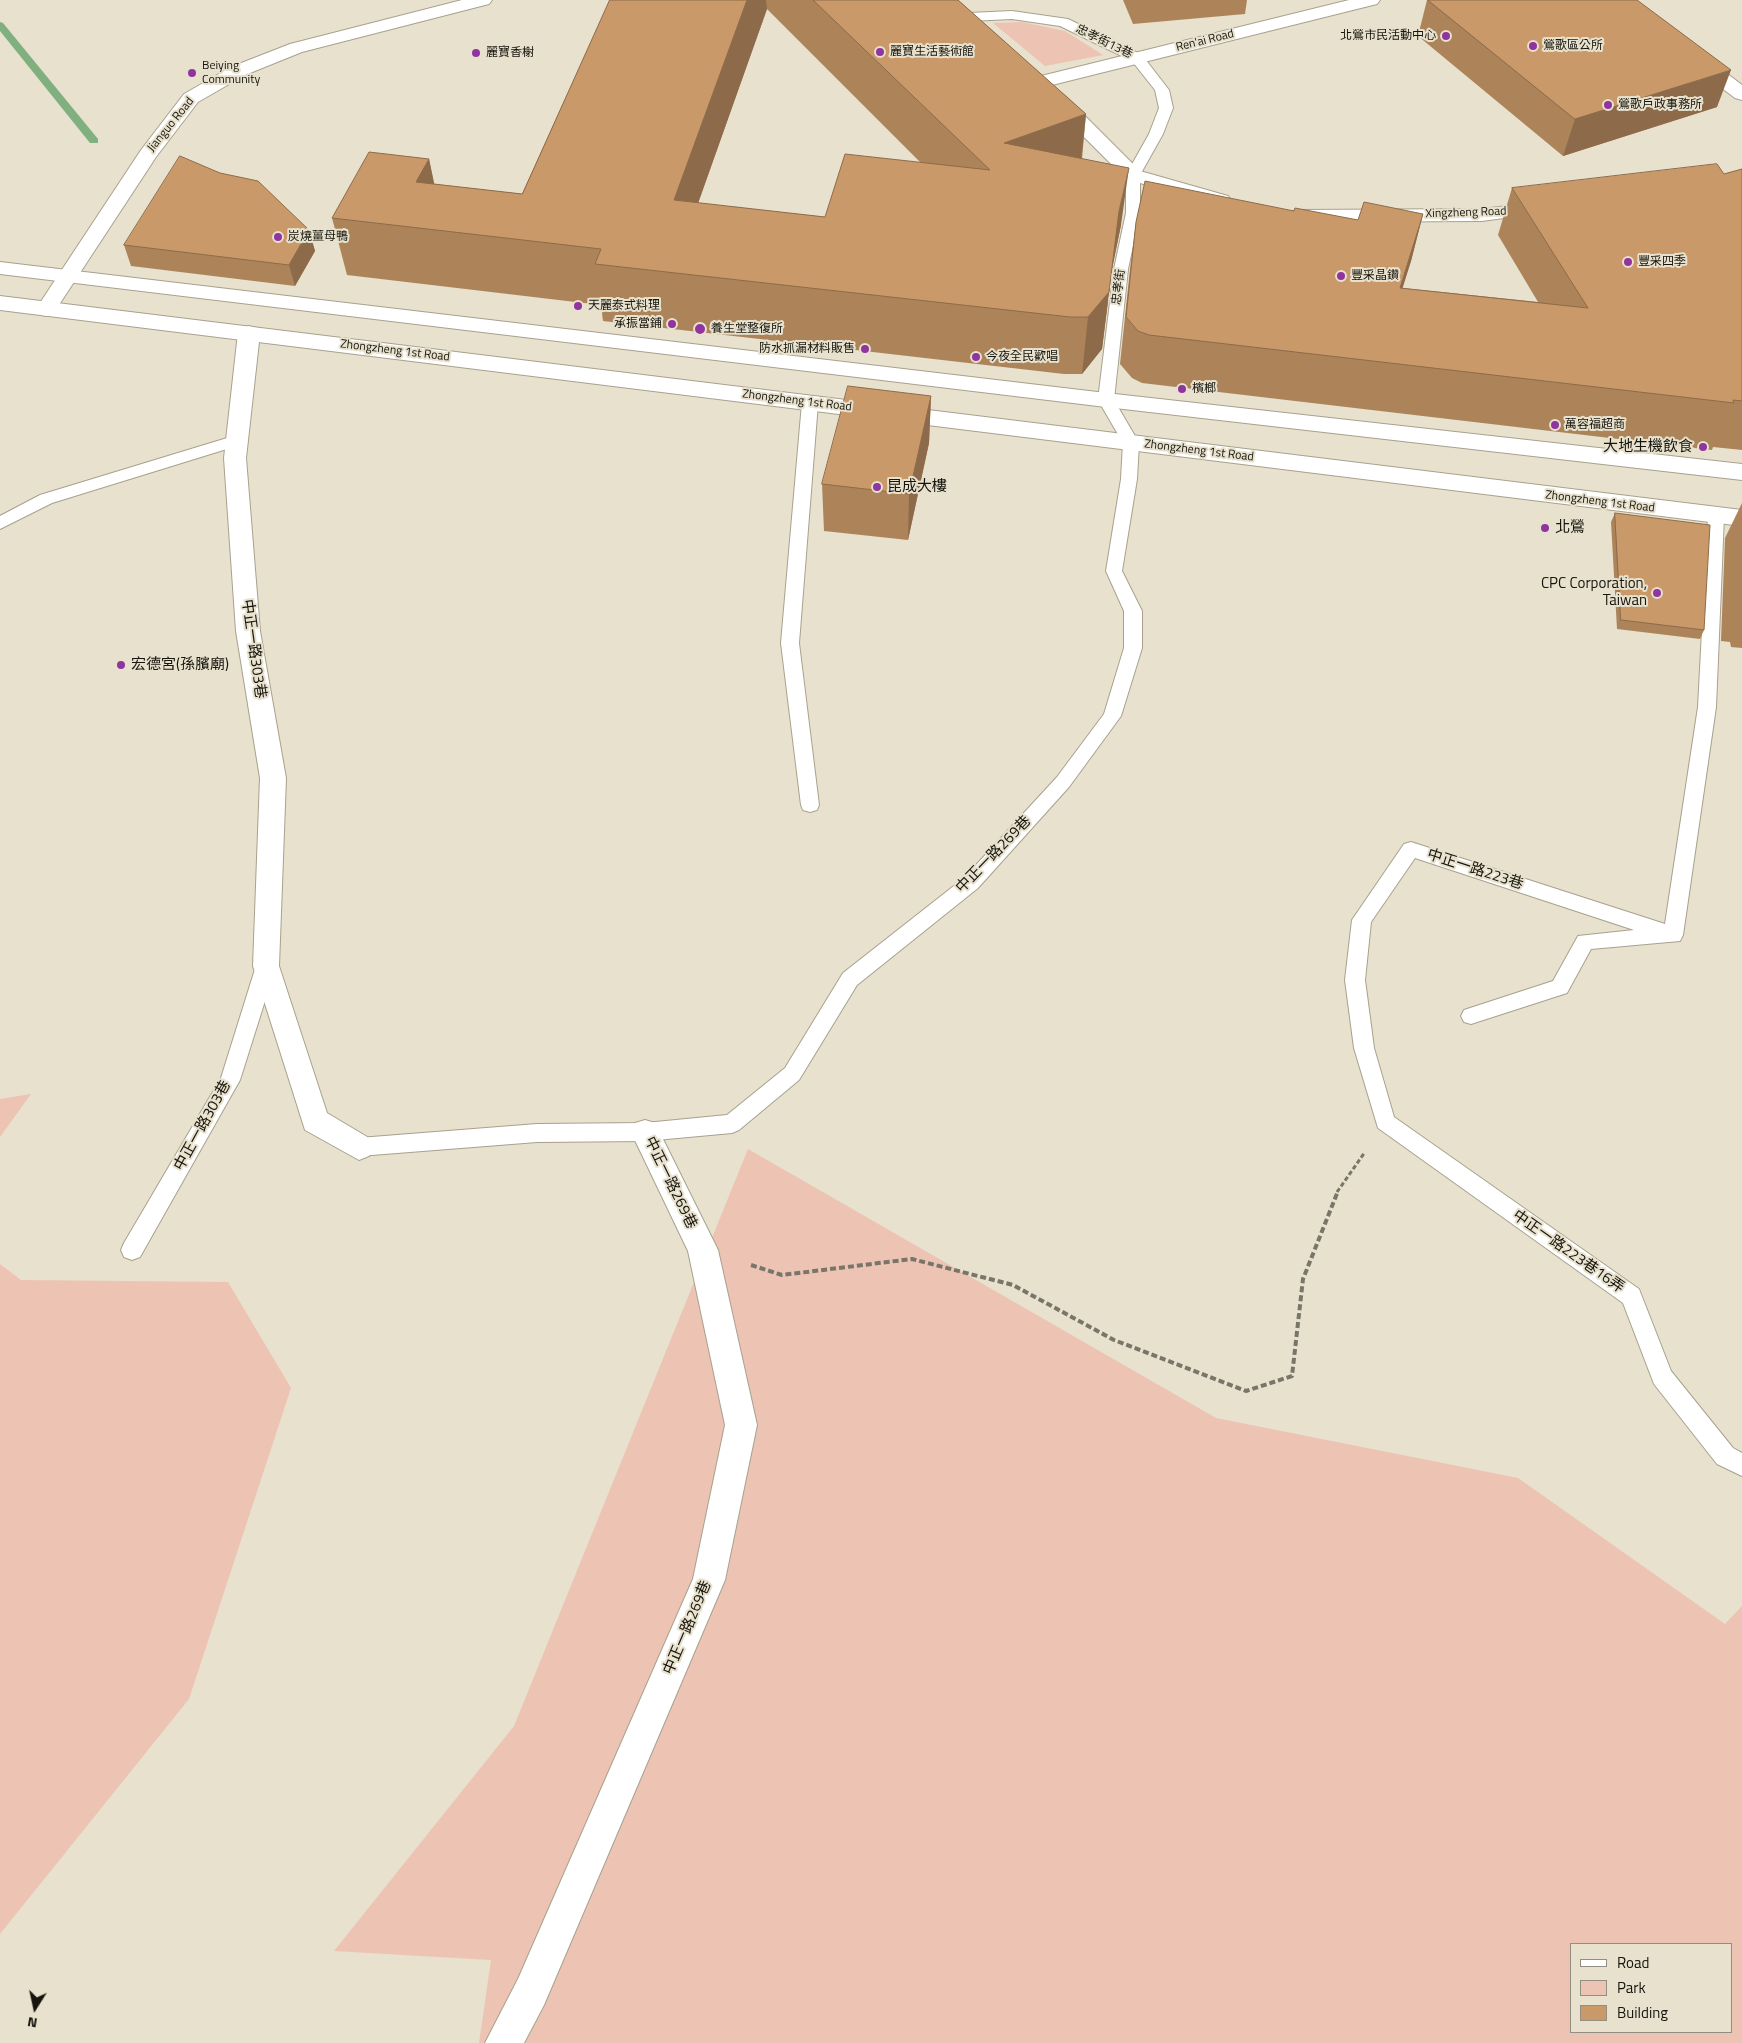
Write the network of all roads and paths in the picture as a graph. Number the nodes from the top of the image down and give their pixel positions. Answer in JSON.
{"nodes":[{"id":1,"x":483,"y":0,"type":"edge"},
{"id":2,"x":1371,"y":0,"type":"edge"},
{"id":3,"x":963,"y":12,"type":"joint"},
{"id":4,"x":990,"y":36,"type":"edge"},
{"id":5,"x":1680,"y":47,"type":"edge"},
{"id":6,"x":1137,"y":58,"type":"junction"},
{"id":7,"x":1026,"y":69,"type":"edge"},
{"id":8,"x":1040,"y":82,"type":"junction"},
{"id":9,"x":1742,"y":94,"type":"edge"},
{"id":10,"x":1134,"y":174,"type":"junction"},
{"id":11,"x":1242,"y":206,"type":"edge"},
{"id":12,"x":1557,"y":206,"type":"edge"},
{"id":13,"x":1278,"y":216,"type":"edge"},
{"id":14,"x":0,"y":268,"type":"edge"},
{"id":15,"x":67,"y":276,"type":"junction"},
{"id":16,"x":0,"y":303,"type":"edge"},
{"id":17,"x":46,"y":309,"type":"junction"},
{"id":18,"x":250,"y":333,"type":"junction"},
{"id":19,"x":1106,"y":400,"type":"junction"},
{"id":20,"x":810,"y":403,"type":"junction"},
{"id":21,"x":237,"y":440,"type":"junction"},
{"id":22,"x":1131,"y":443,"type":"junction"},
{"id":23,"x":1742,"y":472,"type":"edge"},
{"id":24,"x":1716,"y":516,"type":"junction"},
{"id":25,"x":1742,"y":518,"type":"edge"},
{"id":26,"x":0,"y":523,"type":"edge"},
{"id":27,"x":810,"y":804,"type":"dead end"},
{"id":28,"x":1673,"y":935,"type":"junction"},
{"id":29,"x":266,"y":966,"type":"junction"},
{"id":30,"x":1471,"y":1016,"type":"dead end"},
{"id":31,"x":1385,"y":1122,"type":"junction"},
{"id":32,"x":645,"y":1132,"type":"junction"},
{"id":33,"x":359,"y":1147,"type":"joint"},
{"id":34,"x":132,"y":1250,"type":"dead end"},
{"id":35,"x":703,"y":1250,"type":"junction"},
{"id":36,"x":1742,"y":1465,"type":"edge"},
{"id":37,"x":504,"y":2043,"type":"edge"}],
"edges":[{"from":1,"to":15,"type":"street","name":"Jianguo Road"},
{"from":2,"to":6,"type":"street","name":"Ren'ai Road"},
{"from":3,"to":4,"type":"street"},
{"from":3,"to":6,"type":"lane","name":"忠孝街13巷"},
{"from":5,"to":9,"type":"street"},
{"from":6,"to":8,"type":"street","name":"Ren'ai Road"},
{"from":6,"to":10,"type":"lane","name":"忠孝街13巷"},
{"from":7,"to":8,"type":"street"},
{"from":8,"to":10,"type":"street"},
{"from":10,"to":11,"type":"street"},
{"from":10,"to":19,"type":"lane","name":"忠孝街"},
{"from":12,"to":13,"type":"street","name":"Xingzheng Road"},
{"from":14,"to":15,"type":"street"},
{"from":15,"to":17,"type":"street","name":"Jianguo Road"},
{"from":15,"to":19,"type":"street"},
{"from":16,"to":17,"type":"street","name":"Zhongzheng 1st Road"},
{"from":17,"to":18,"type":"street","name":"Zhongzheng 1st Road"},
{"from":18,"to":20,"type":"street","name":"Zhongzheng 1st Road"},
{"from":18,"to":21,"type":"street","name":"中正一路303巷"},
{"from":19,"to":22,"type":"lane"},
{"from":19,"to":23,"type":"street"},
{"from":20,"to":22,"type":"street","name":"Zhongzheng 1st Road"},
{"from":20,"to":27,"type":"lane"},
{"from":21,"to":26,"type":"lane"},
{"from":21,"to":29,"type":"street","name":"中正一路303巷"},
{"from":22,"to":24,"type":"street","name":"Zhongzheng 1st Road"},
{"from":22,"to":32,"type":"lane","name":"中正一路269巷"},
{"from":24,"to":25,"type":"street","name":"Zhongzheng 1st Road"},
{"from":24,"to":28,"type":"lane"},
{"from":28,"to":30,"type":"lane"},
{"from":28,"to":31,"type":"lane","name":"中正一路223巷"},
{"from":29,"to":33,"type":"street","name":"中正一路303巷"},
{"from":29,"to":34,"type":"lane","name":"中正一路303巷"},
{"from":31,"to":35,"type":"path"},
{"from":31,"to":36,"type":"lane","name":"中正一路223巷16弄"},
{"from":32,"to":33,"type":"lane"},
{"from":32,"to":35,"type":"street","name":"中正一路269巷"},
{"from":35,"to":37,"type":"street","name":"中正一路269巷"}]}
